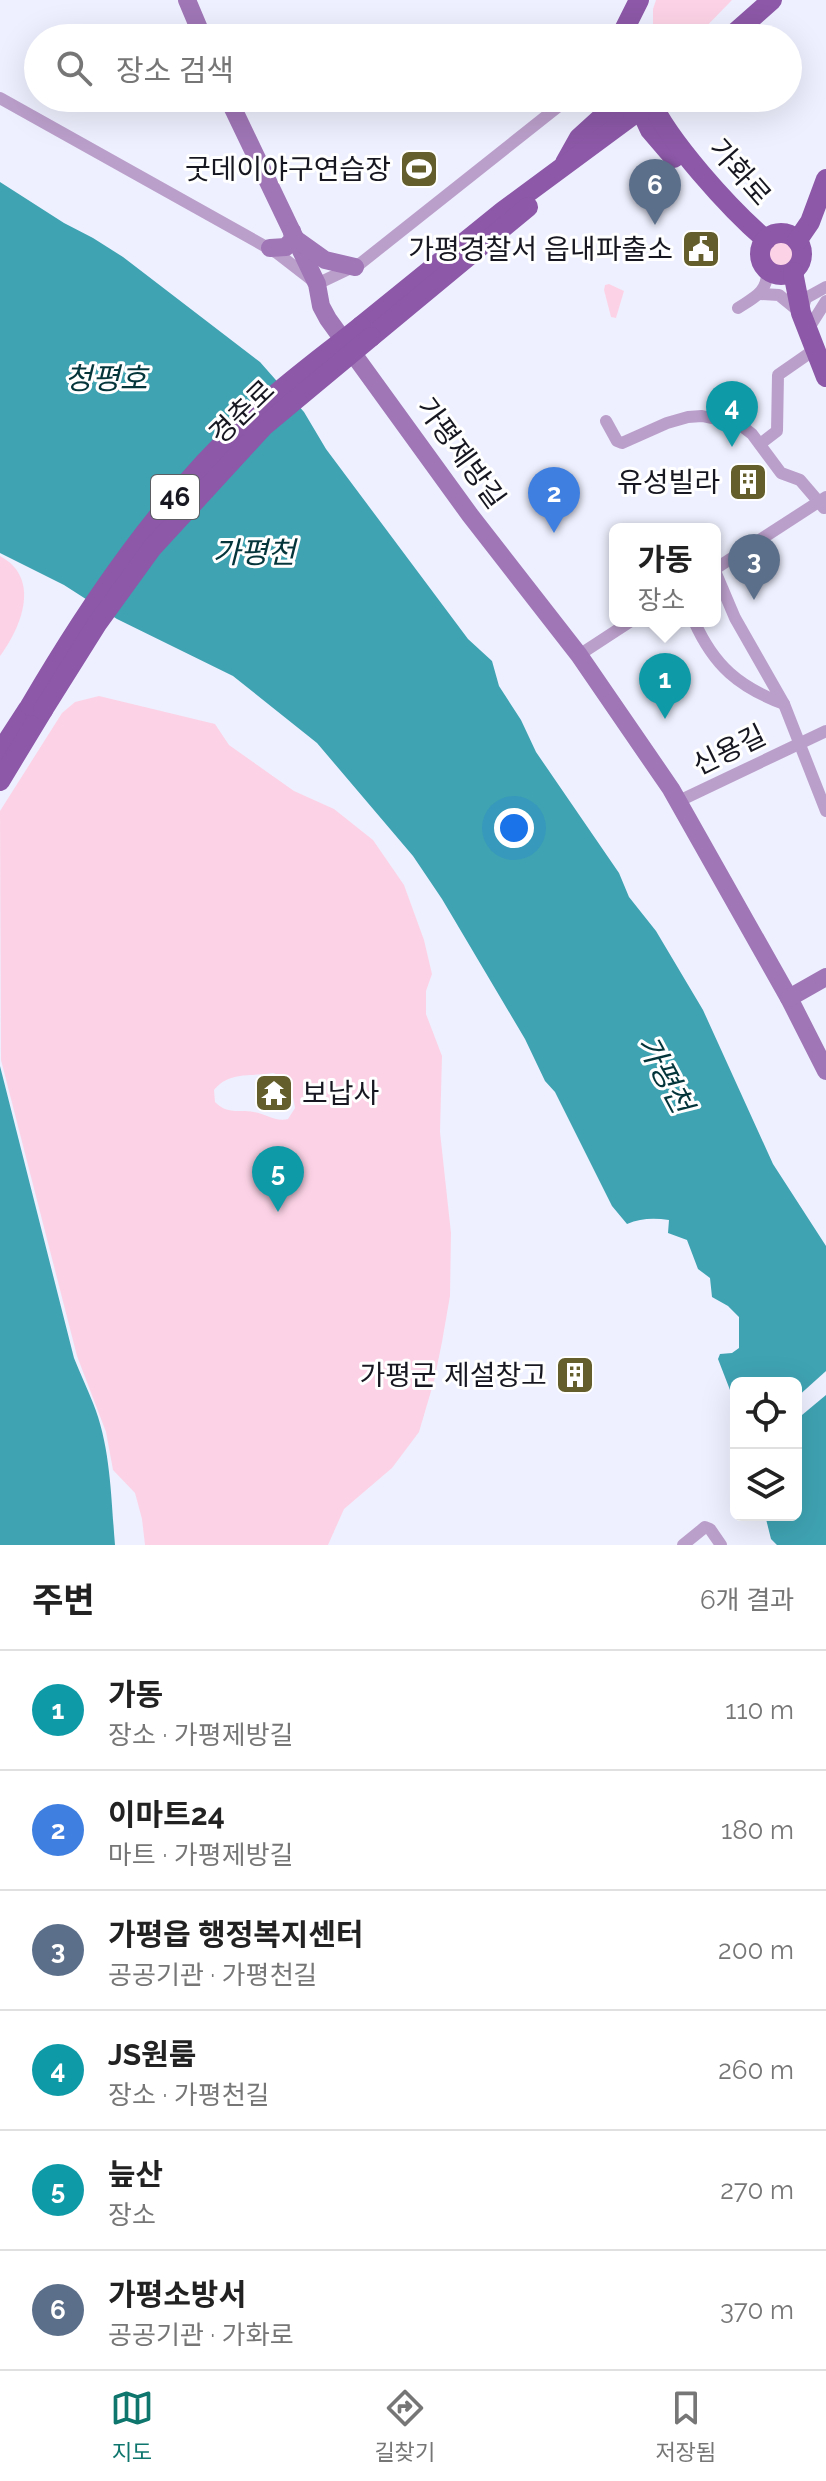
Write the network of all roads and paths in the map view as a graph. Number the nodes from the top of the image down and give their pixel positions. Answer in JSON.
{"nodes":[{"id":1,"x":187,"y":0,"type":"edge"},
{"id":2,"x":640,"y":0,"type":"edge"},
{"id":3,"x":772,"y":0,"type":"edge"},
{"id":4,"x":197,"y":24,"type":"edge"},
{"id":5,"x":627,"y":24,"type":"edge"},
{"id":6,"x":639,"y":24,"type":"edge"},
{"id":7,"x":745,"y":24,"type":"edge"},
{"id":8,"x":0,"y":98,"type":"edge"},
{"id":9,"x":24,"y":111,"type":"edge"},
{"id":10,"x":25,"y":112,"type":"edge"},
{"id":11,"x":235,"y":112,"type":"edge"},
{"id":12,"x":551,"y":112,"type":"edge"},
{"id":13,"x":618,"y":112,"type":"edge"},
{"id":14,"x":623,"y":112,"type":"edge"},
{"id":15,"x":636,"y":112,"type":"edge"},
{"id":16,"x":659,"y":112,"type":"edge"},
{"id":17,"x":592,"y":147,"type":"junction"},
{"id":18,"x":563,"y":168,"type":"junction"},
{"id":19,"x":705,"y":176,"type":"junction"},
{"id":20,"x":826,"y":179,"type":"edge"},
{"id":21,"x":294,"y":235,"type":"junction"},
{"id":22,"x":766,"y":240,"type":"junction"},
{"id":23,"x":797,"y":241,"type":"junction"},
{"id":24,"x":270,"y":248,"type":"junction"},
{"id":25,"x":358,"y":265,"type":"junction"},
{"id":26,"x":783,"y":271,"type":"junction"},
{"id":27,"x":317,"y":284,"type":"junction"},
{"id":28,"x":820,"y":289,"type":"edge"},
{"id":29,"x":760,"y":294,"type":"junction"},
{"id":30,"x":826,"y":301,"type":"edge"},
{"id":31,"x":738,"y":308,"type":"dead end"},
{"id":32,"x":366,"y":331,"type":"junction"},
{"id":33,"x":807,"y":332,"type":"junction"},
{"id":34,"x":826,"y":377,"type":"edge"},
{"id":35,"x":606,"y":421,"type":"dead end"},
{"id":36,"x":760,"y":444,"type":"junction"},
{"id":37,"x":823,"y":502,"type":"edge"},
{"id":38,"x":721,"y":566,"type":"edge"},
{"id":39,"x":721,"y":584,"type":"edge"},
{"id":40,"x":622,"y":627,"type":"edge"},
{"id":41,"x":697,"y":627,"type":"edge"},
{"id":42,"x":579,"y":655,"type":"junction"},
{"id":43,"x":784,"y":704,"type":"junction"},
{"id":44,"x":37,"y":708,"type":"junction"},
{"id":45,"x":826,"y":731,"type":"edge"},
{"id":46,"x":800,"y":742,"type":"junction"},
{"id":47,"x":0,"y":752,"type":"edge"},
{"id":48,"x":0,"y":781,"type":"edge"},
{"id":49,"x":679,"y":801,"type":"junction"},
{"id":50,"x":826,"y":811,"type":"edge"},
{"id":51,"x":826,"y":977,"type":"edge"},
{"id":52,"x":789,"y":998,"type":"junction"},
{"id":53,"x":826,"y":1071,"type":"edge"},
{"id":54,"x":683,"y":1545,"type":"edge"},
{"id":55,"x":721,"y":1545,"type":"edge"}],
"edges":[{"from":1,"to":4,"type":"street"},
{"from":2,"to":5,"type":"main road"},
{"from":2,"to":6,"type":"main road"},
{"from":3,"to":7,"type":"main road"},
{"from":8,"to":9,"type":"street"},
{"from":10,"to":24,"type":"street"},
{"from":11,"to":21,"type":"street","name":"가평제방길"},
{"from":12,"to":25,"type":"street"},
{"from":13,"to":18,"type":"main road"},
{"from":14,"to":17,"type":"main road","name":"경춘로","number":"46"},
{"from":15,"to":19,"type":"main road"},
{"from":16,"to":19,"type":"main road","name":"가화로"},
{"from":17,"to":18,"type":"main road","name":"경춘로","number":"46"},
{"from":17,"to":32,"type":"main road","name":"경춘로","number":"46"},
{"from":18,"to":32,"type":"main road","name":"경춘로","number":"46"},
{"from":19,"to":22,"type":"main road","name":"가화로"},
{"from":20,"to":23,"type":"main road","name":"가화로"},
{"from":21,"to":24,"type":"street"},
{"from":21,"to":25,"type":"street"},
{"from":21,"to":27,"type":"street","name":"가평제방길"},
{"from":22,"to":23,"type":"main road"},
{"from":22,"to":26,"type":"main road"},
{"from":23,"to":26,"type":"main road"},
{"from":24,"to":27,"type":"street"},
{"from":25,"to":27,"type":"street"},
{"from":26,"to":28,"type":"street"},
{"from":26,"to":29,"type":"street"},
{"from":26,"to":33,"type":"main road"},
{"from":27,"to":42,"type":"street","name":"가평제방길"},
{"from":28,"to":33,"type":"street"},
{"from":29,"to":31,"type":"street"},
{"from":29,"to":33,"type":"street"},
{"from":30,"to":33,"type":"street"},
{"from":32,"to":44,"type":"main road","name":"경춘로","number":"46","bridge":true},
{"from":33,"to":34,"type":"main road"},
{"from":33,"to":36,"type":"street"},
{"from":35,"to":36,"type":"street"},
{"from":36,"to":37,"type":"street"},
{"from":37,"to":38,"type":"street"},
{"from":39,"to":43,"type":"street"},
{"from":40,"to":42,"type":"street"},
{"from":41,"to":43,"type":"street","name":"신용길"},
{"from":42,"to":49,"type":"street","name":"가평제방길"},
{"from":43,"to":46,"type":"street","name":"신용길"},
{"from":44,"to":47,"type":"main road","name":"경춘로","number":"46"},
{"from":44,"to":48,"type":"main road","name":"경춘로","number":"46"},
{"from":45,"to":46,"type":"street","name":"신용길"},
{"from":46,"to":49,"type":"street","name":"신용길"},
{"from":46,"to":50,"type":"street"},
{"from":49,"to":52,"type":"street","name":"가평제방길"},
{"from":51,"to":52,"type":"street"},
{"from":52,"to":53,"type":"street","name":"가평제방길"},
{"from":54,"to":55,"type":"street"}]}
